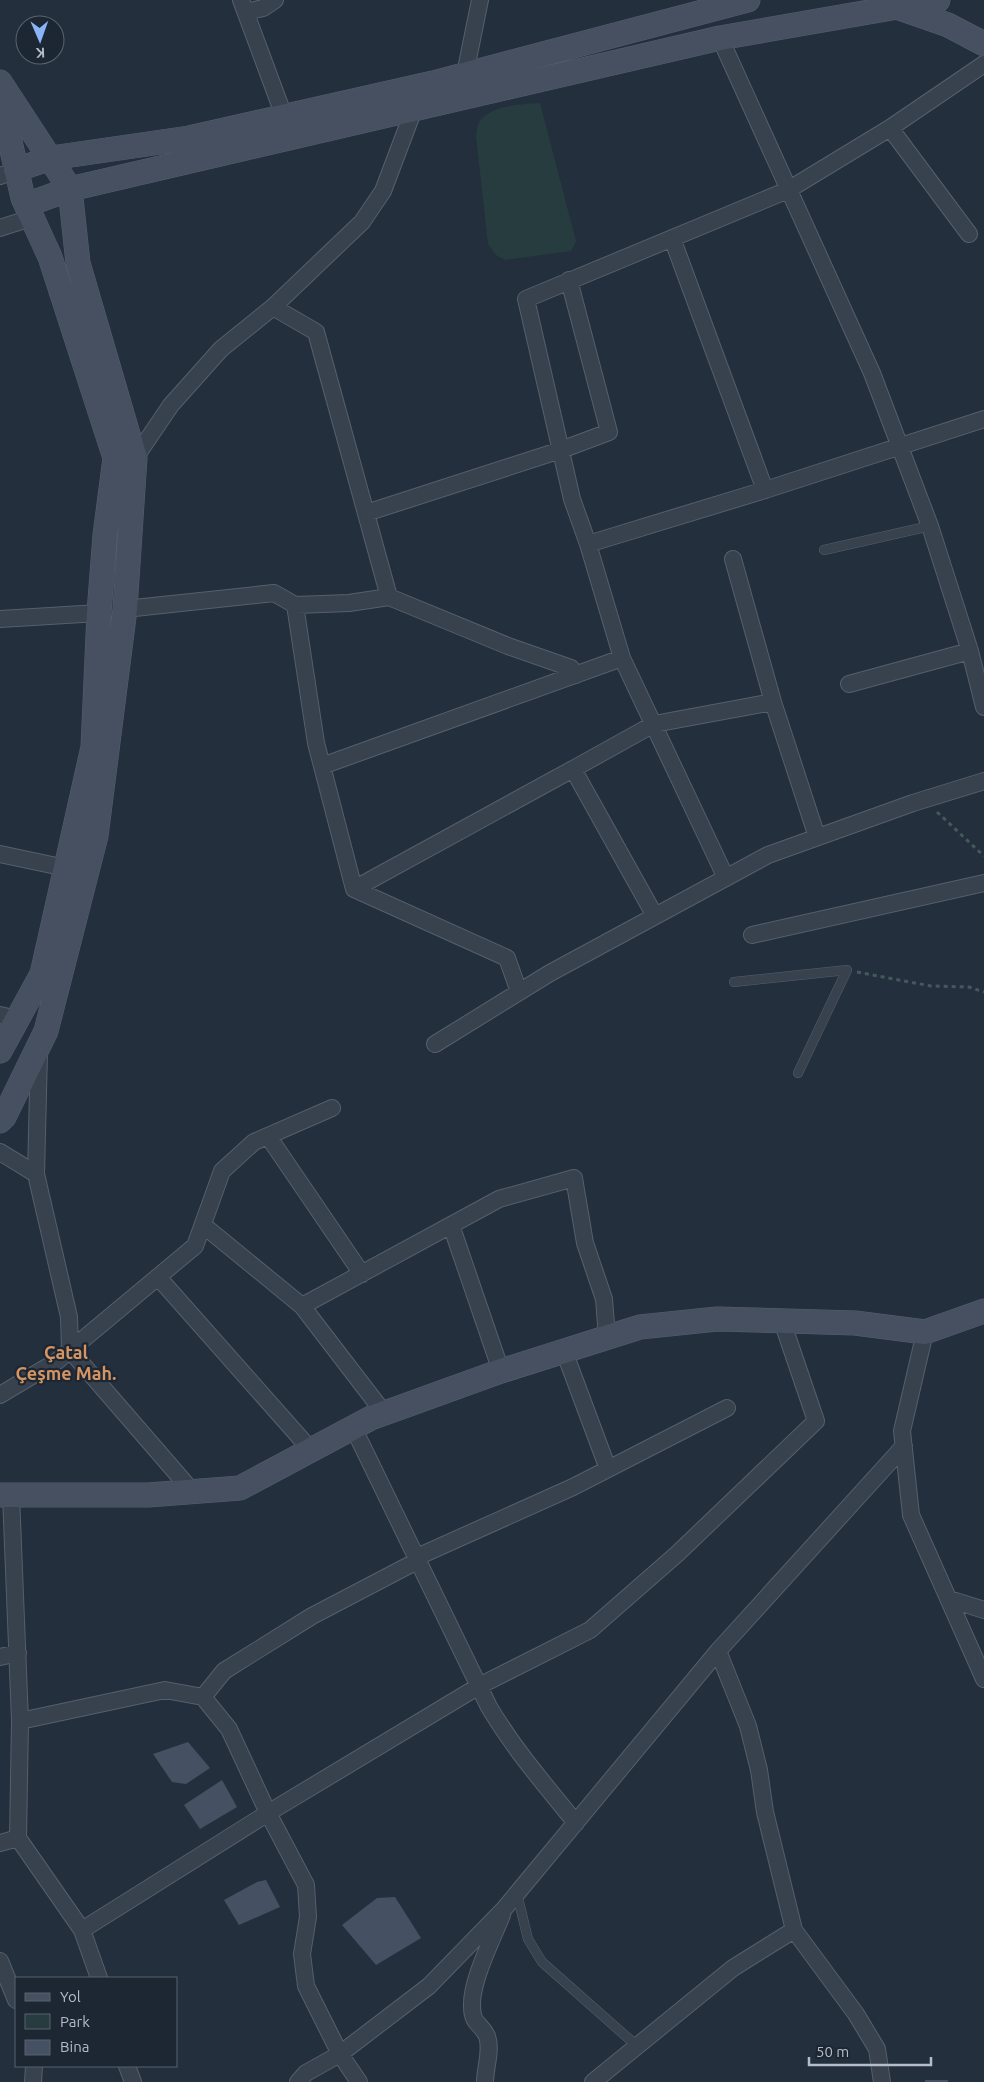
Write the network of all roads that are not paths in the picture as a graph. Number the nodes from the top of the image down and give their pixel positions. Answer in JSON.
{"nodes":[{"id":1,"x":276,"y":0,"type":"edge"},
{"id":2,"x":480,"y":0,"type":"edge"},
{"id":3,"x":938,"y":0,"type":"edge"},
{"id":4,"x":743,"y":1,"type":"edge"},
{"id":5,"x":244,"y":6,"type":"edge"},
{"id":6,"x":898,"y":7,"type":"junction"},
{"id":7,"x":720,"y":38,"type":"junction"},
{"id":8,"x":984,"y":44,"type":"edge"},
{"id":9,"x":984,"y":64,"type":"edge"},
{"id":10,"x":465,"y":74,"type":"junction"},
{"id":11,"x":0,"y":82,"type":"edge"},
{"id":12,"x":0,"y":98,"type":"edge"},
{"id":13,"x":414,"y":110,"type":"junction"},
{"id":14,"x":284,"y":116,"type":"junction"},
{"id":15,"x":890,"y":128,"type":"junction"},
{"id":16,"x":50,"y":158,"type":"junction"},
{"id":17,"x":8,"y":173,"type":"edge"},
{"id":18,"x":70,"y":189,"type":"junction"},
{"id":19,"x":788,"y":190,"type":"junction"},
{"id":20,"x":28,"y":211,"type":"junction"},
{"id":21,"x":0,"y":228,"type":"edge"},
{"id":22,"x":968,"y":234,"type":"dead end"},
{"id":23,"x":672,"y":238,"type":"junction"},
{"id":24,"x":569,"y":280,"type":"junction"},
{"id":25,"x":273,"y":307,"type":"junction"},
{"id":26,"x":984,"y":419,"type":"edge"},
{"id":27,"x":899,"y":447,"type":"junction"},
{"id":28,"x":561,"y":450,"type":"junction"},
{"id":29,"x":135,"y":458,"type":"junction"},
{"id":30,"x":765,"y":490,"type":"junction"},
{"id":31,"x":366,"y":513,"type":"junction"},
{"id":32,"x":930,"y":526,"type":"junction"},
{"id":33,"x":588,"y":544,"type":"junction"},
{"id":34,"x":824,"y":550,"type":"dead end"},
{"id":35,"x":733,"y":559,"type":"dead end"},
{"id":36,"x":389,"y":596,"type":"junction"},
{"id":37,"x":295,"y":605,"type":"junction"},
{"id":38,"x":125,"y":608,"type":"junction"},
{"id":39,"x":99,"y":613,"type":"junction"},
{"id":40,"x":0,"y":619,"type":"edge"},
{"id":41,"x":970,"y":651,"type":"junction"},
{"id":42,"x":622,"y":658,"type":"junction"},
{"id":43,"x":576,"y":675,"type":"junction"},
{"id":44,"x":849,"y":684,"type":"dead end"},
{"id":45,"x":773,"y":702,"type":"junction"},
{"id":46,"x":984,"y":707,"type":"edge"},
{"id":47,"x":654,"y":724,"type":"junction"},
{"id":48,"x":322,"y":766,"type":"junction"},
{"id":49,"x":573,"y":769,"type":"junction"},
{"id":50,"x":984,"y":781,"type":"edge"},
{"id":51,"x":817,"y":837,"type":"junction"},
{"id":52,"x":0,"y":854,"type":"edge"},
{"id":53,"x":66,"y":868,"type":"junction"},
{"id":54,"x":726,"y":878,"type":"junction"},
{"id":55,"x":984,"y":883,"type":"edge"},
{"id":56,"x":354,"y":889,"type":"junction"},
{"id":57,"x":656,"y":916,"type":"junction"},
{"id":58,"x":752,"y":935,"type":"dead end"},
{"id":59,"x":734,"y":982,"type":"dead end"},
{"id":60,"x":519,"y":992,"type":"junction"},
{"id":61,"x":9,"y":1017,"type":"edge"},
{"id":62,"x":435,"y":1044,"type":"dead end"},
{"id":63,"x":39,"y":1048,"type":"junction"},
{"id":64,"x":0,"y":1051,"type":"edge"},
{"id":65,"x":798,"y":1073,"type":"dead end"},
{"id":66,"x":332,"y":1108,"type":"dead end"},
{"id":67,"x":0,"y":1120,"type":"edge"},
{"id":68,"x":268,"y":1136,"type":"junction"},
{"id":69,"x":0,"y":1152,"type":"edge"},
{"id":70,"x":36,"y":1174,"type":"junction"},
{"id":71,"x":203,"y":1225,"type":"junction"},
{"id":72,"x":451,"y":1225,"type":"junction"},
{"id":73,"x":362,"y":1274,"type":"junction"},
{"id":74,"x":158,"y":1277,"type":"junction"},
{"id":75,"x":302,"y":1306,"type":"junction"},
{"id":76,"x":984,"y":1311,"type":"edge"},
{"id":77,"x":782,"y":1321,"type":"junction"},
{"id":78,"x":925,"y":1332,"type":"junction"},
{"id":79,"x":607,"y":1337,"type":"junction"},
{"id":80,"x":70,"y":1350,"type":"junction"},
{"id":81,"x":564,"y":1351,"type":"junction"},
{"id":82,"x":501,"y":1371,"type":"junction"},
{"id":83,"x":0,"y":1395,"type":"edge"},
{"id":84,"x":728,"y":1408,"type":"dead end"},
{"id":85,"x":384,"y":1413,"type":"junction"},
{"id":86,"x":353,"y":1427,"type":"junction"},
{"id":87,"x":904,"y":1446,"type":"junction"},
{"id":88,"x":311,"y":1450,"type":"junction"},
{"id":89,"x":608,"y":1469,"type":"junction"},
{"id":90,"x":192,"y":1491,"type":"junction"},
{"id":91,"x":6,"y":1495,"type":"edge"},
{"id":92,"x":418,"y":1558,"type":"junction"},
{"id":93,"x":949,"y":1600,"type":"junction"},
{"id":94,"x":984,"y":1610,"type":"edge"},
{"id":95,"x":718,"y":1652,"type":"junction"},
{"id":96,"x":18,"y":1653,"type":"junction"},
{"id":97,"x":0,"y":1657,"type":"edge"},
{"id":98,"x":984,"y":1680,"type":"edge"},
{"id":99,"x":479,"y":1686,"type":"junction"},
{"id":100,"x":203,"y":1696,"type":"junction"},
{"id":101,"x":20,"y":1721,"type":"junction"},
{"id":102,"x":268,"y":1813,"type":"junction"},
{"id":103,"x":576,"y":1822,"type":"junction"},
{"id":104,"x":18,"y":1838,"type":"junction"},
{"id":105,"x":0,"y":1844,"type":"edge"},
{"id":106,"x":517,"y":1894,"type":"junction"},
{"id":107,"x":504,"y":1909,"type":"junction"},
{"id":108,"x":82,"y":1930,"type":"junction"},
{"id":109,"x":794,"y":1930,"type":"junction"},
{"id":110,"x":0,"y":1961,"type":"edge"},
{"id":111,"x":98,"y":1977,"type":"edge"},
{"id":112,"x":3,"y":1979,"type":"edge"},
{"id":113,"x":15,"y":1998,"type":"edge"},
{"id":114,"x":637,"y":2046,"type":"junction"},
{"id":115,"x":340,"y":2054,"type":"junction"},
{"id":116,"x":34,"y":2067,"type":"edge"},
{"id":117,"x":127,"y":2067,"type":"edge"},
{"id":118,"x":33,"y":2082,"type":"edge"},
{"id":119,"x":133,"y":2082,"type":"edge"},
{"id":120,"x":298,"y":2082,"type":"edge"},
{"id":121,"x":359,"y":2082,"type":"edge"},
{"id":122,"x":485,"y":2082,"type":"edge"},
{"id":123,"x":593,"y":2082,"type":"edge"},
{"id":124,"x":882,"y":2082,"type":"edge"}],
"edges":[{"from":1,"to":5,"type":"street"},
{"from":2,"to":10,"type":"street"},
{"from":3,"to":6,"type":"street"},
{"from":4,"to":10,"type":"street"},
{"from":5,"to":14,"type":"street"},
{"from":6,"to":7,"type":"street"},
{"from":6,"to":8,"type":"street"},
{"from":7,"to":13,"type":"street"},
{"from":7,"to":19,"type":"street"},
{"from":9,"to":15,"type":"street"},
{"from":10,"to":14,"type":"street"},
{"from":11,"to":16,"type":"street"},
{"from":12,"to":17,"type":"street"},
{"from":13,"to":18,"type":"street"},
{"from":13,"to":25,"type":"street"},
{"from":14,"to":16,"type":"street"},
{"from":15,"to":19,"type":"street"},
{"from":15,"to":22,"type":"street"},
{"from":16,"to":17,"type":"street"},
{"from":16,"to":18,"type":"street"},
{"from":17,"to":20,"type":"street"},
{"from":18,"to":20,"type":"street"},
{"from":18,"to":29,"type":"street"},
{"from":19,"to":23,"type":"street"},
{"from":19,"to":27,"type":"street"},
{"from":20,"to":21,"type":"street"},
{"from":20,"to":39,"type":"street"},
{"from":23,"to":24,"type":"street"},
{"from":23,"to":30,"type":"street"},
{"from":24,"to":28,"type":"street"},
{"from":24,"to":28,"type":"street"},
{"from":25,"to":29,"type":"street"},
{"from":25,"to":31,"type":"street"},
{"from":26,"to":27,"type":"street"},
{"from":27,"to":30,"type":"street"},
{"from":27,"to":32,"type":"street"},
{"from":28,"to":31,"type":"street"},
{"from":28,"to":33,"type":"street"},
{"from":29,"to":38,"type":"street"},
{"from":30,"to":33,"type":"street"},
{"from":31,"to":36,"type":"street"},
{"from":32,"to":34,"type":"lane"},
{"from":32,"to":41,"type":"street"},
{"from":33,"to":42,"type":"street"},
{"from":35,"to":45,"type":"street"},
{"from":36,"to":37,"type":"street"},
{"from":36,"to":43,"type":"street"},
{"from":37,"to":38,"type":"street"},
{"from":37,"to":48,"type":"street"},
{"from":38,"to":63,"type":"street"},
{"from":39,"to":40,"type":"street"},
{"from":39,"to":53,"type":"street"},
{"from":41,"to":44,"type":"street"},
{"from":41,"to":46,"type":"street"},
{"from":42,"to":43,"type":"street"},
{"from":42,"to":47,"type":"street"},
{"from":43,"to":48,"type":"street"},
{"from":45,"to":47,"type":"street"},
{"from":45,"to":51,"type":"street"},
{"from":47,"to":49,"type":"street"},
{"from":47,"to":54,"type":"street"},
{"from":48,"to":56,"type":"street"},
{"from":49,"to":56,"type":"street"},
{"from":49,"to":57,"type":"street"},
{"from":50,"to":51,"type":"street"},
{"from":51,"to":54,"type":"street"},
{"from":52,"to":53,"type":"street"},
{"from":53,"to":61,"type":"street"},
{"from":54,"to":57,"type":"street"},
{"from":55,"to":58,"type":"street"},
{"from":56,"to":60,"type":"street"},
{"from":57,"to":60,"type":"street"},
{"from":59,"to":65,"type":"lane"},
{"from":60,"to":62,"type":"street"},
{"from":61,"to":64,"type":"street"},
{"from":63,"to":67,"type":"street"},
{"from":63,"to":70,"type":"street"},
{"from":66,"to":68,"type":"street"},
{"from":68,"to":71,"type":"street"},
{"from":68,"to":73,"type":"street"},
{"from":69,"to":70,"type":"street"},
{"from":70,"to":80,"type":"street"},
{"from":71,"to":74,"type":"street"},
{"from":71,"to":75,"type":"street"},
{"from":72,"to":73,"type":"street"},
{"from":72,"to":79,"type":"street"},
{"from":72,"to":82,"type":"street"},
{"from":73,"to":75,"type":"street"},
{"from":74,"to":80,"type":"street"},
{"from":74,"to":88,"type":"street"},
{"from":75,"to":85,"type":"street"},
{"from":76,"to":78,"type":"street"},
{"from":77,"to":78,"type":"street"},
{"from":77,"to":79,"type":"street"},
{"from":77,"to":99,"type":"street"},
{"from":78,"to":87,"type":"street"},
{"from":79,"to":81,"type":"street"},
{"from":80,"to":83,"type":"street"},
{"from":80,"to":90,"type":"street"},
{"from":81,"to":82,"type":"street"},
{"from":81,"to":89,"type":"street"},
{"from":82,"to":85,"type":"street"},
{"from":84,"to":89,"type":"street"},
{"from":85,"to":86,"type":"street"},
{"from":86,"to":88,"type":"street"},
{"from":86,"to":92,"type":"street"},
{"from":87,"to":93,"type":"street"},
{"from":87,"to":95,"type":"street"},
{"from":88,"to":90,"type":"street"},
{"from":89,"to":92,"type":"street"},
{"from":90,"to":91,"type":"street"},
{"from":91,"to":96,"type":"street"},
{"from":92,"to":99,"type":"street"},
{"from":92,"to":100,"type":"street"},
{"from":93,"to":94,"type":"street"},
{"from":93,"to":98,"type":"street"},
{"from":95,"to":103,"type":"street"},
{"from":95,"to":109,"type":"street"},
{"from":96,"to":97,"type":"street"},
{"from":96,"to":101,"type":"street"},
{"from":99,"to":102,"type":"street"},
{"from":99,"to":103,"type":"street"},
{"from":100,"to":101,"type":"street"},
{"from":100,"to":102,"type":"street"},
{"from":101,"to":104,"type":"street"},
{"from":102,"to":108,"type":"street"},
{"from":102,"to":115,"type":"street"},
{"from":103,"to":106,"type":"street"},
{"from":104,"to":105,"type":"street"},
{"from":104,"to":108,"type":"street"},
{"from":106,"to":107,"type":"street"},
{"from":106,"to":114,"type":"lane"},
{"from":107,"to":115,"type":"street"},
{"from":107,"to":122,"type":"street"},
{"from":108,"to":111,"type":"street"},
{"from":109,"to":114,"type":"street"},
{"from":109,"to":124,"type":"street"},
{"from":110,"to":112,"type":"street"},
{"from":112,"to":113,"type":"street"},
{"from":114,"to":123,"type":"street"},
{"from":115,"to":120,"type":"street"},
{"from":115,"to":121,"type":"street"},
{"from":116,"to":118,"type":"street"},
{"from":117,"to":119,"type":"street"}]}
